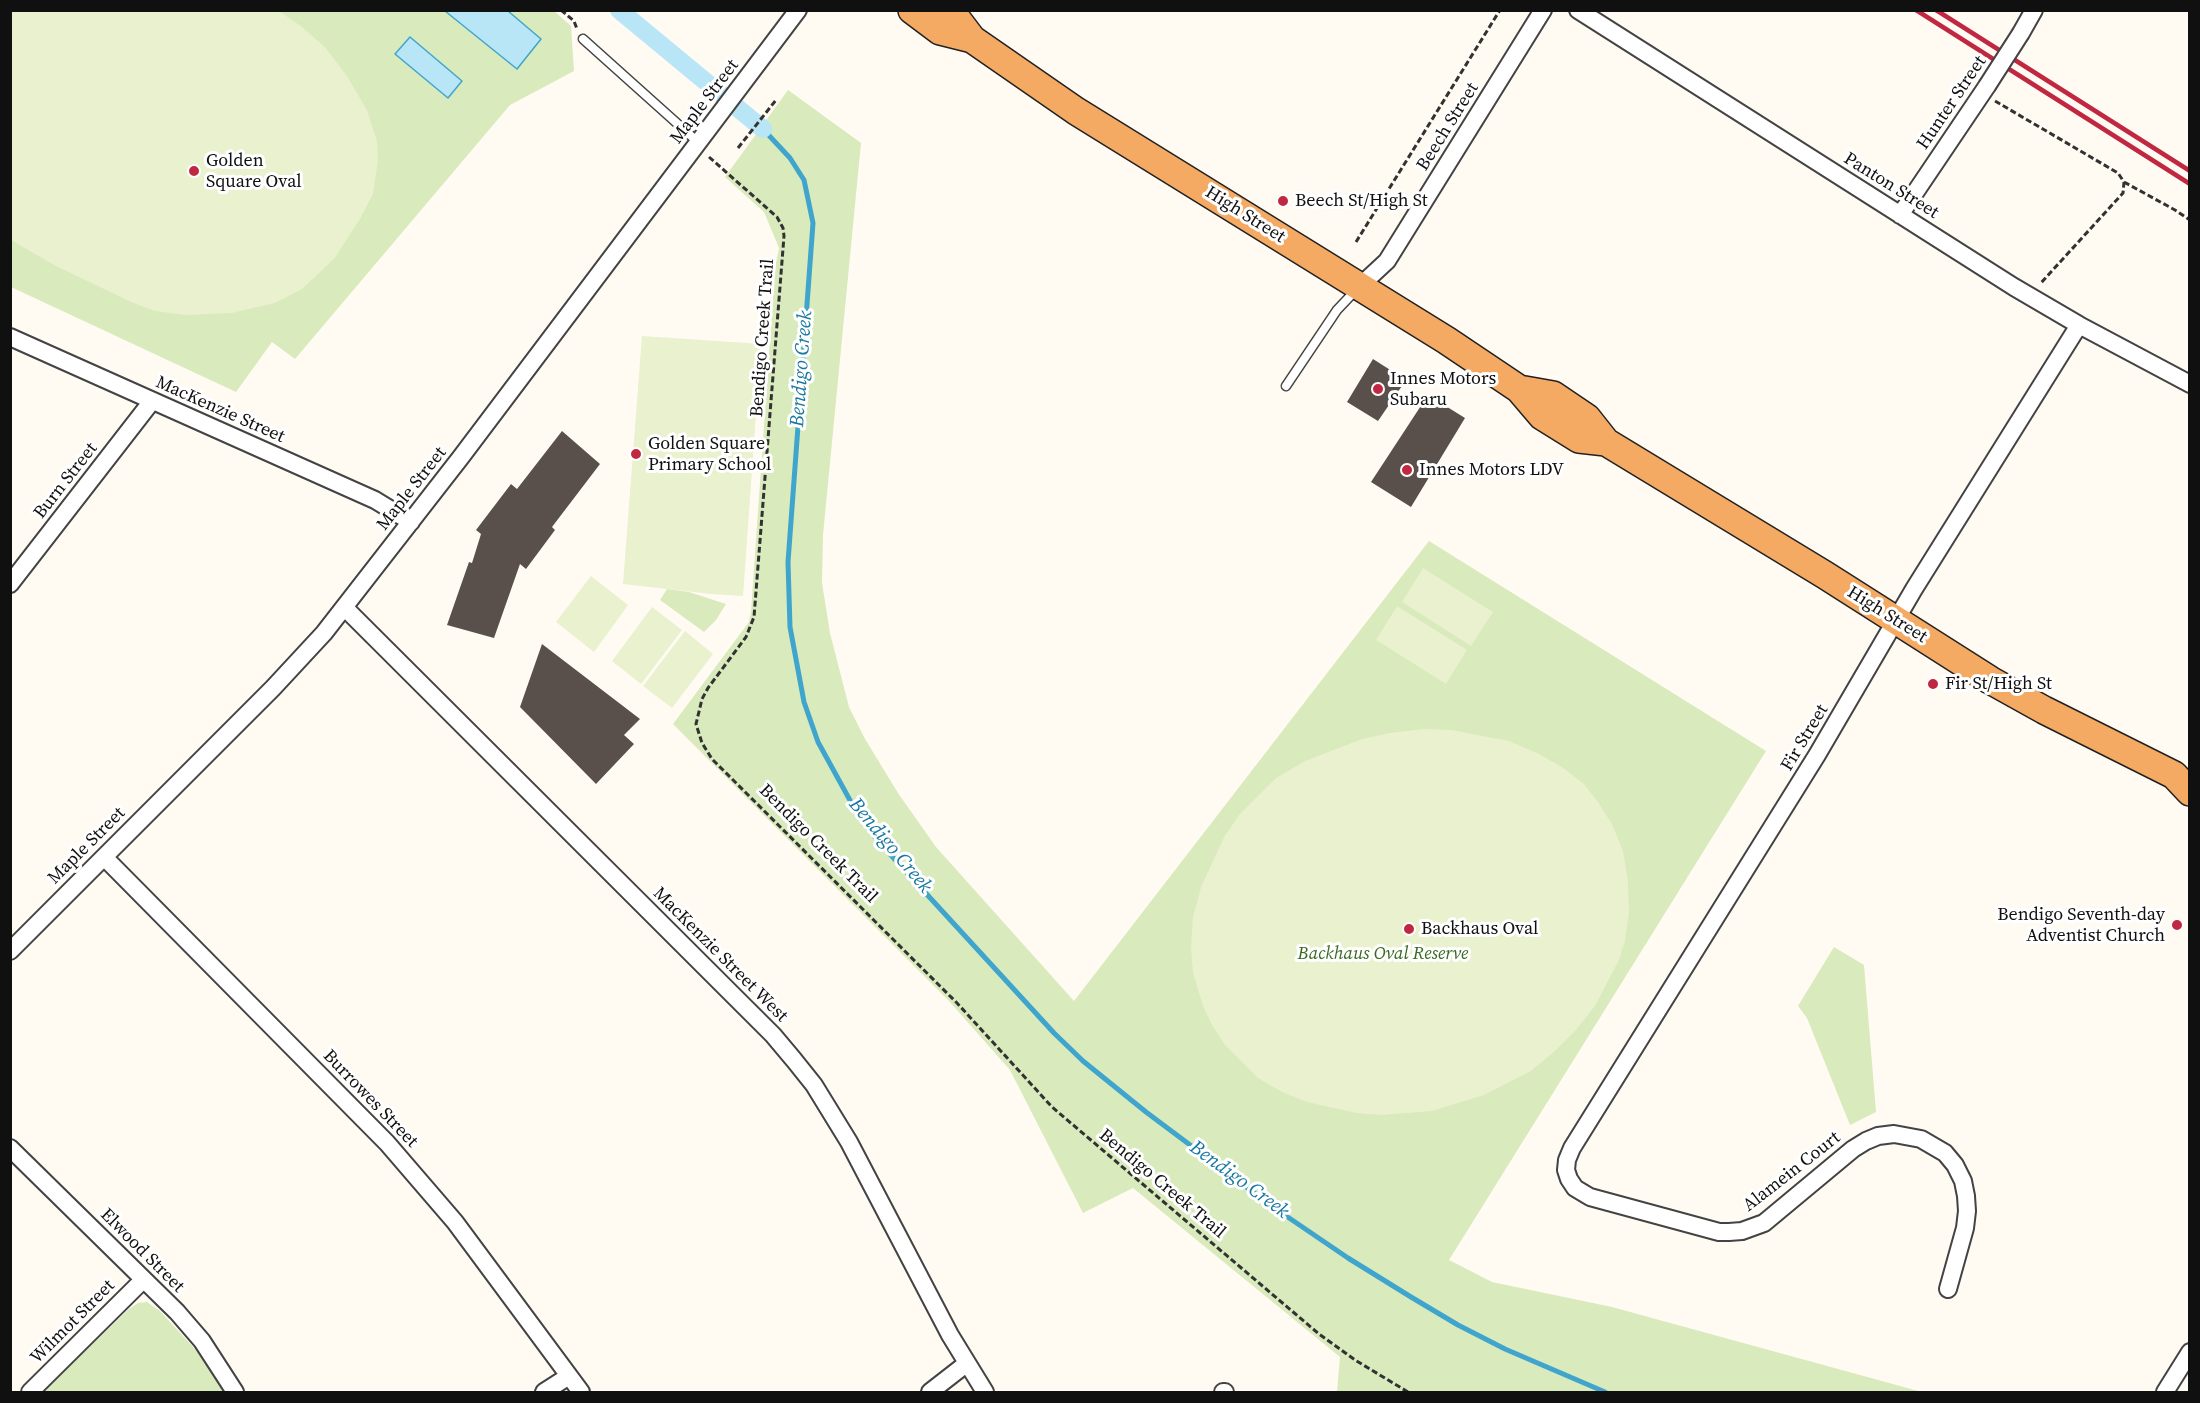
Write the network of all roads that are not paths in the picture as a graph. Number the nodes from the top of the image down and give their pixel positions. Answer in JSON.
{"nodes":[{"id":1,"x":798,"y":10,"type":"edge"},
{"id":2,"x":912,"y":10,"type":"edge"},
{"id":3,"x":950,"y":10,"type":"edge"},
{"id":4,"x":1544,"y":10,"type":"edge"},
{"id":5,"x":1578,"y":10,"type":"edge"},
{"id":6,"x":2034,"y":10,"type":"edge"},
{"id":7,"x":583,"y":39,"type":"road end"},
{"id":8,"x":972,"y":39,"type":"junction"},
{"id":9,"x":699,"y":143,"type":"junction"},
{"id":10,"x":1900,"y":215,"type":"junction"},
{"id":11,"x":1359,"y":287,"type":"junction"},
{"id":12,"x":2079,"y":325,"type":"junction"},
{"id":13,"x":10,"y":337,"type":"edge"},
{"id":14,"x":2190,"y":384,"type":"edge"},
{"id":15,"x":1286,"y":386,"type":"dead end"},
{"id":16,"x":152,"y":401,"type":"junction"},
{"id":17,"x":411,"y":522,"type":"junction"},
{"id":18,"x":10,"y":584,"type":"edge"},
{"id":19,"x":345,"y":608,"type":"junction"},
{"id":20,"x":1895,"y":621,"type":"junction"},
{"id":21,"x":2184,"y":781,"type":"edge"},
{"id":22,"x":104,"y":857,"type":"junction"},
{"id":23,"x":10,"y":951,"type":"edge"},
{"id":24,"x":10,"y":1148,"type":"edge"},
{"id":25,"x":1566,"y":1170,"type":"joint"},
{"id":26,"x":143,"y":1280,"type":"junction"},
{"id":27,"x":1948,"y":1289,"type":"dead end"},
{"id":28,"x":2190,"y":1352,"type":"edge"},
{"id":29,"x":966,"y":1364,"type":"junction"},
{"id":30,"x":569,"y":1376,"type":"junction"},
{"id":31,"x":30,"y":1392,"type":"edge"},
{"id":32,"x":235,"y":1392,"type":"edge"},
{"id":33,"x":544,"y":1392,"type":"edge"},
{"id":34,"x":581,"y":1392,"type":"edge"},
{"id":35,"x":930,"y":1392,"type":"edge"},
{"id":36,"x":985,"y":1392,"type":"edge"},
{"id":37,"x":2165,"y":1392,"type":"edge"}],
"edges":[{"from":1,"to":9,"type":"street","name":"Maple Street"},
{"from":2,"to":8,"type":"highway","name":"High Street"},
{"from":3,"to":8,"type":"highway","name":"High Street"},
{"from":4,"to":11,"type":"street","name":"Beech Street"},
{"from":5,"to":10,"type":"street","name":"Panton Street"},
{"from":6,"to":10,"type":"street","name":"Hunter Street","bridge":true},
{"from":7,"to":9,"type":"lane"},
{"from":8,"to":11,"type":"highway","name":"High Street"},
{"from":9,"to":17,"type":"street","name":"Maple Street"},
{"from":10,"to":12,"type":"street","name":"Panton Street"},
{"from":11,"to":15,"type":"lane"},
{"from":11,"to":20,"type":"highway","name":"High Street"},
{"from":12,"to":14,"type":"street","name":"Panton Street"},
{"from":12,"to":20,"type":"street","name":"Fir Street"},
{"from":13,"to":16,"type":"street","name":"MacKenzie Street"},
{"from":16,"to":17,"type":"street","name":"MacKenzie Street"},
{"from":16,"to":18,"type":"street","name":"Burn Street"},
{"from":17,"to":19,"type":"street","name":"Maple Street"},
{"from":19,"to":22,"type":"street","name":"Maple Street"},
{"from":19,"to":29,"type":"street","name":"MacKenzie Street West"},
{"from":20,"to":21,"type":"highway","name":"High Street"},
{"from":20,"to":25,"type":"street","name":"Fir Street"},
{"from":22,"to":23,"type":"street","name":"Maple Street"},
{"from":22,"to":30,"type":"street","name":"Burrowes Street"},
{"from":24,"to":26,"type":"street","name":"Elwood Street"},
{"from":25,"to":27,"type":"street","name":"Alamein Court"},
{"from":26,"to":31,"type":"street","name":"Wilmot Street"},
{"from":26,"to":32,"type":"street","name":"Elwood Street"},
{"from":28,"to":37,"type":"street"},
{"from":29,"to":35,"type":"street"},
{"from":29,"to":36,"type":"street","name":"MacKenzie Street West"},
{"from":30,"to":33,"type":"street"},
{"from":30,"to":34,"type":"street","name":"Burrowes Street"}]}
